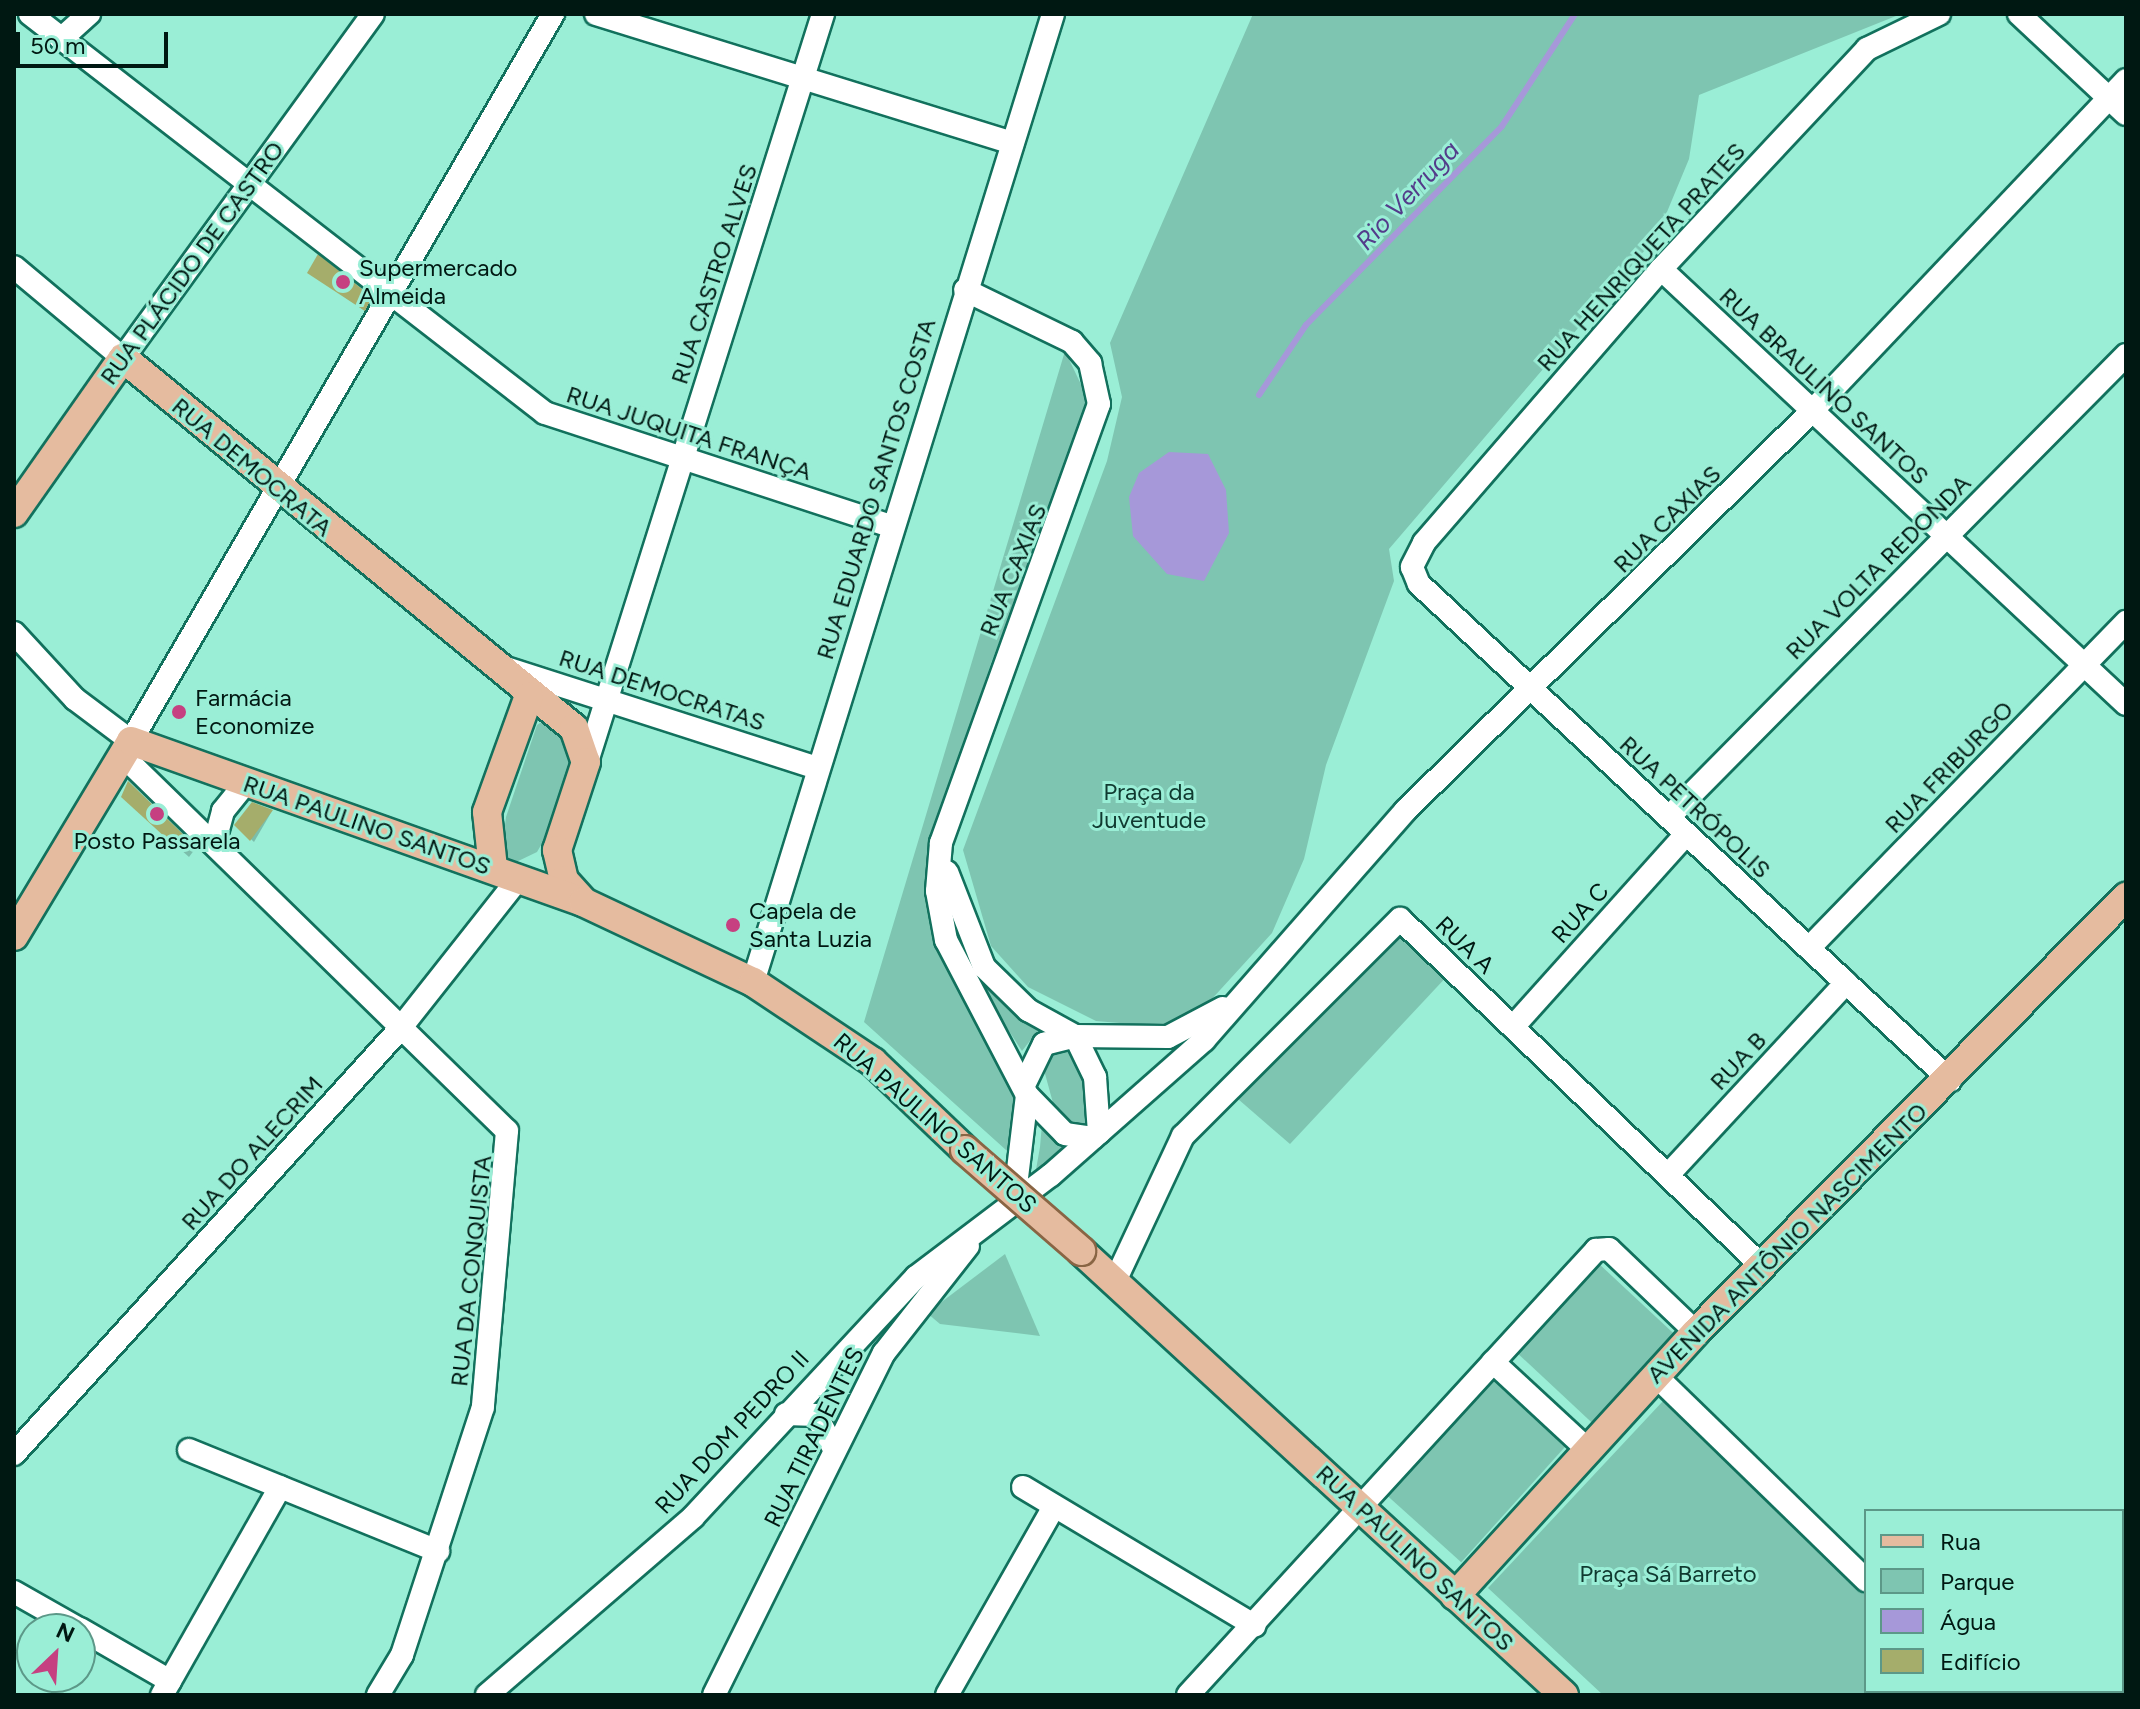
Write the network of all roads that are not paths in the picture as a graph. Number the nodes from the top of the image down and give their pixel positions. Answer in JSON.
{"nodes":[{"id":1,"x":30,"y":14,"type":"edge"},
{"id":2,"x":89,"y":14,"type":"edge"},
{"id":3,"x":373,"y":14,"type":"edge"},
{"id":4,"x":553,"y":14,"type":"edge"},
{"id":5,"x":596,"y":14,"type":"edge"},
{"id":6,"x":823,"y":14,"type":"edge"},
{"id":7,"x":1053,"y":14,"type":"edge"},
{"id":8,"x":1939,"y":14,"type":"edge"},
{"id":9,"x":2019,"y":14,"type":"edge"},
{"id":10,"x":61,"y":39,"type":"junction"},
{"id":11,"x":803,"y":79,"type":"junction"},
{"id":12,"x":2126,"y":80,"type":"edge"},
{"id":13,"x":2118,"y":106,"type":"edge"},
{"id":14,"x":1013,"y":143,"type":"junction"},
{"id":15,"x":247,"y":186,"type":"junction"},
{"id":16,"x":14,"y":267,"type":"edge"},
{"id":17,"x":1661,"y":269,"type":"junction"},
{"id":18,"x":965,"y":290,"type":"junction"},
{"id":19,"x":390,"y":296,"type":"junction"},
{"id":20,"x":2126,"y":355,"type":"edge"},
{"id":21,"x":123,"y":358,"type":"junction"},
{"id":22,"x":1812,"y":411,"type":"junction"},
{"id":23,"x":682,"y":461,"type":"junction"},
{"id":24,"x":276,"y":489,"type":"junction"},
{"id":25,"x":14,"y":513,"type":"edge"},
{"id":26,"x":890,"y":526,"type":"junction"},
{"id":27,"x":1945,"y":535,"type":"junction"},
{"id":28,"x":1412,"y":567,"type":"joint"},
{"id":29,"x":2126,"y":622,"type":"edge"},
{"id":30,"x":14,"y":633,"type":"edge"},
{"id":31,"x":494,"y":664,"type":"junction"},
{"id":32,"x":2085,"y":665,"type":"junction"},
{"id":33,"x":1532,"y":691,"type":"junction"},
{"id":34,"x":529,"y":696,"type":"junction"},
{"id":35,"x":608,"y":700,"type":"junction"},
{"id":36,"x":2126,"y":704,"type":"edge"},
{"id":37,"x":127,"y":748,"type":"junction"},
{"id":38,"x":815,"y":767,"type":"junction"},
{"id":39,"x":582,"y":779,"type":"junction"},
{"id":40,"x":246,"y":783,"type":"junction"},
{"id":41,"x":565,"y":817,"type":"junction"},
{"id":42,"x":1669,"y":817,"type":"junction"},
{"id":43,"x":1686,"y":834,"type":"junction"},
{"id":44,"x":215,"y":841,"type":"junction"},
{"id":45,"x":941,"y":843,"type":"junction"},
{"id":46,"x":493,"y":868,"type":"junction"},
{"id":47,"x":519,"y":878,"type":"junction"},
{"id":48,"x":2126,"y":897,"type":"edge"},
{"id":49,"x":583,"y":902,"type":"junction"},
{"id":50,"x":14,"y":936,"type":"edge"},
{"id":51,"x":1809,"y":948,"type":"junction"},
{"id":52,"x":753,"y":982,"type":"junction"},
{"id":53,"x":1846,"y":983,"type":"junction"},
{"id":54,"x":1244,"y":994,"type":"junction"},
{"id":55,"x":1513,"y":1027,"type":"junction"},
{"id":56,"x":399,"y":1030,"type":"junction"},
{"id":57,"x":1075,"y":1036,"type":"junction"},
{"id":58,"x":1950,"y":1080,"type":"junction"},
{"id":59,"x":1026,"y":1090,"type":"junction"},
{"id":60,"x":1096,"y":1135,"type":"junction"},
{"id":61,"x":1668,"y":1175,"type":"junction"},
{"id":62,"x":1014,"y":1203,"type":"junction"},
{"id":63,"x":990,"y":1221,"type":"junction"},
{"id":64,"x":1762,"y":1266,"type":"junction"},
{"id":65,"x":1115,"y":1281,"type":"junction"},
{"id":66,"x":1696,"y":1332,"type":"junction"},
{"id":67,"x":1493,"y":1362,"type":"junction"},
{"id":68,"x":1656,"y":1376,"type":"junction"},
{"id":69,"x":786,"y":1414,"type":"junction"},
{"id":70,"x":1587,"y":1449,"type":"junction"},
{"id":71,"x":189,"y":1450,"type":"dead end"},
{"id":72,"x":835,"y":1450,"type":"junction"},
{"id":73,"x":14,"y":1454,"type":"edge"},
{"id":74,"x":280,"y":1487,"type":"junction"},
{"id":75,"x":1023,"y":1487,"type":"dead end"},
{"id":76,"x":1360,"y":1506,"type":"junction"},
{"id":77,"x":1054,"y":1507,"type":"junction"},
{"id":78,"x":438,"y":1551,"type":"junction"},
{"id":79,"x":1864,"y":1578,"type":"edge"},
{"id":80,"x":14,"y":1592,"type":"edge"},
{"id":81,"x":1455,"y":1596,"type":"junction"},
{"id":82,"x":51,"y":1613,"type":"edge"},
{"id":83,"x":1255,"y":1626,"type":"junction"},
{"id":84,"x":96,"y":1640,"type":"edge"},
{"id":85,"x":166,"y":1688,"type":"edge"},
{"id":86,"x":378,"y":1695,"type":"edge"},
{"id":87,"x":487,"y":1695,"type":"edge"},
{"id":88,"x":714,"y":1695,"type":"edge"},
{"id":89,"x":947,"y":1695,"type":"edge"},
{"id":90,"x":1188,"y":1695,"type":"edge"},
{"id":91,"x":1564,"y":1695,"type":"edge"}],
"edges":[{"from":1,"to":10,"type":"street","name":"RUA JUQUITA FRANÇA"},
{"from":2,"to":10,"type":"street"},
{"from":3,"to":15,"type":"street","name":"RUA PLÁCIDO DE CASTRO"},
{"from":4,"to":19,"type":"street"},
{"from":5,"to":11,"type":"street"},
{"from":6,"to":11,"type":"street","name":"RUA CASTRO ALVES"},
{"from":7,"to":14,"type":"street","name":"RUA EDUARDO SANTOS COSTA"},
{"from":8,"to":17,"type":"street","name":"RUA HENRIQUETA PRATES"},
{"from":9,"to":13,"type":"street"},
{"from":10,"to":15,"type":"street","name":"RUA JUQUITA FRANÇA"},
{"from":11,"to":14,"type":"street"},
{"from":11,"to":23,"type":"street","name":"RUA CASTRO ALVES"},
{"from":12,"to":13,"type":"street","name":"RUA CAXIAS"},
{"from":13,"to":22,"type":"street","name":"RUA CAXIAS"},
{"from":14,"to":18,"type":"street","name":"RUA EDUARDO SANTOS COSTA"},
{"from":15,"to":19,"type":"street","name":"RUA JUQUITA FRANÇA"},
{"from":15,"to":21,"type":"street","name":"RUA PLÁCIDO DE CASTRO"},
{"from":16,"to":21,"type":"street","name":"RUA DEMOCRATA"},
{"from":17,"to":22,"type":"street","name":"RUA BRAULINO SANTOS"},
{"from":17,"to":28,"type":"street","name":"RUA HENRIQUETA PRATES"},
{"from":18,"to":26,"type":"street","name":"RUA EDUARDO SANTOS COSTA"},
{"from":18,"to":45,"type":"street","name":"RUA CAXIAS"},
{"from":19,"to":23,"type":"street","name":"RUA JUQUITA FRANÇA"},
{"from":19,"to":24,"type":"street"},
{"from":20,"to":27,"type":"street","name":"RUA VOLTA REDONDA"},
{"from":21,"to":24,"type":"main road","name":"RUA DEMOCRATA"},
{"from":21,"to":25,"type":"main road","name":"RUA PLÁCIDO DE CASTRO"},
{"from":22,"to":27,"type":"street","name":"RUA BRAULINO SANTOS"},
{"from":22,"to":33,"type":"street","name":"RUA CAXIAS"},
{"from":23,"to":26,"type":"street","name":"RUA JUQUITA FRANÇA"},
{"from":23,"to":35,"type":"street","name":"RUA CASTRO ALVES"},
{"from":24,"to":31,"type":"main road","name":"RUA DEMOCRATA"},
{"from":24,"to":37,"type":"street"},
{"from":26,"to":38,"type":"street","name":"RUA EDUARDO SANTOS COSTA"},
{"from":27,"to":32,"type":"street","name":"RUA BRAULINO SANTOS"},
{"from":27,"to":42,"type":"street","name":"RUA VOLTA REDONDA"},
{"from":28,"to":33,"type":"street","name":"RUA PETRÓPOLIS"},
{"from":29,"to":32,"type":"street","name":"RUA FRIBURGO"},
{"from":30,"to":37,"type":"street","name":"RUA DA CONQUISTA"},
{"from":31,"to":34,"type":"main road","name":"RUA DEMOCRATA"},
{"from":31,"to":35,"type":"street","name":"RUA DEMOCRATAS"},
{"from":32,"to":36,"type":"street","name":"RUA BRAULINO SANTOS"},
{"from":32,"to":51,"type":"street","name":"RUA FRIBURGO"},
{"from":33,"to":42,"type":"street","name":"RUA PETRÓPOLIS"},
{"from":33,"to":54,"type":"street","name":"RUA CAXIAS"},
{"from":34,"to":39,"type":"main road","name":"RUA DEMOCRATA"},
{"from":34,"to":46,"type":"main road"},
{"from":35,"to":38,"type":"street","name":"RUA DEMOCRATAS"},
{"from":35,"to":39,"type":"street","name":"RUA CASTRO ALVES"},
{"from":37,"to":40,"type":"main road","name":"RUA PAULINO SANTOS"},
{"from":37,"to":44,"type":"street","name":"RUA DA CONQUISTA"},
{"from":37,"to":50,"type":"main road"},
{"from":38,"to":52,"type":"street","name":"RUA EDUARDO SANTOS COSTA"},
{"from":39,"to":41,"type":"main road"},
{"from":40,"to":44,"type":"street"},
{"from":40,"to":46,"type":"main road","name":"RUA PAULINO SANTOS"},
{"from":41,"to":47,"type":"main road"},
{"from":41,"to":49,"type":"main road"},
{"from":42,"to":43,"type":"street","name":"RUA PETRÓPOLIS"},
{"from":43,"to":51,"type":"street","name":"RUA PETRÓPOLIS"},
{"from":43,"to":55,"type":"street","name":"RUA C"},
{"from":44,"to":56,"type":"street","name":"RUA DA CONQUISTA"},
{"from":45,"to":57,"type":"street"},
{"from":45,"to":59,"type":"street","name":"RUA CAXIAS"},
{"from":46,"to":47,"type":"main road","name":"RUA PAULINO SANTOS"},
{"from":47,"to":49,"type":"main road","name":"RUA PAULINO SANTOS"},
{"from":47,"to":56,"type":"street","name":"RUA DO ALECRIM"},
{"from":48,"to":58,"type":"main road","name":"AVENIDA ANTÔNIO NASCIMENTO"},
{"from":49,"to":52,"type":"main road","name":"RUA PAULINO SANTOS"},
{"from":51,"to":53,"type":"street","name":"RUA PETRÓPOLIS"},
{"from":52,"to":65,"type":"main road","name":"RUA PAULINO SANTOS","bridge":true},
{"from":53,"to":58,"type":"street","name":"RUA PETRÓPOLIS"},
{"from":53,"to":61,"type":"street","name":"RUA B"},
{"from":54,"to":57,"type":"street"},
{"from":54,"to":60,"type":"street","name":"RUA DOM PEDRO II"},
{"from":55,"to":61,"type":"street","name":"RUA A"},
{"from":55,"to":65,"type":"street","name":"RUA A"},
{"from":56,"to":73,"type":"street","name":"RUA DO ALECRIM"},
{"from":56,"to":78,"type":"street","name":"RUA DA CONQUISTA"},
{"from":57,"to":59,"type":"street"},
{"from":57,"to":60,"type":"street"},
{"from":58,"to":64,"type":"main road","name":"AVENIDA ANTÔNIO NASCIMENTO"},
{"from":59,"to":60,"type":"street","name":"RUA CAXIAS"},
{"from":59,"to":62,"type":"street"},
{"from":60,"to":62,"type":"street","name":"RUA DOM PEDRO II"},
{"from":61,"to":64,"type":"street","name":"RUA A"},
{"from":62,"to":63,"type":"street","name":"RUA DOM PEDRO II"},
{"from":63,"to":69,"type":"street","name":"RUA DOM PEDRO II"},
{"from":63,"to":72,"type":"street","name":"RUA TIRADENTES"},
{"from":64,"to":66,"type":"main road","name":"AVENIDA ANTÔNIO NASCIMENTO"},
{"from":65,"to":76,"type":"main road","name":"RUA PAULINO SANTOS"},
{"from":66,"to":67,"type":"street"},
{"from":66,"to":68,"type":"main road","name":"AVENIDA ANTÔNIO NASCIMENTO"},
{"from":67,"to":70,"type":"street"},
{"from":67,"to":76,"type":"street"},
{"from":68,"to":70,"type":"main road","name":"AVENIDA ANTÔNIO NASCIMENTO"},
{"from":68,"to":79,"type":"street"},
{"from":69,"to":72,"type":"street"},
{"from":69,"to":87,"type":"street","name":"RUA DOM PEDRO II"},
{"from":70,"to":81,"type":"main road","name":"AVENIDA ANTÔNIO NASCIMENTO"},
{"from":71,"to":74,"type":"street"},
{"from":72,"to":88,"type":"street","name":"RUA TIRADENTES"},
{"from":74,"to":78,"type":"street"},
{"from":74,"to":85,"type":"street"},
{"from":75,"to":77,"type":"street"},
{"from":76,"to":81,"type":"main road","name":"RUA PAULINO SANTOS"},
{"from":76,"to":83,"type":"street"},
{"from":77,"to":83,"type":"street"},
{"from":77,"to":89,"type":"street"},
{"from":78,"to":86,"type":"street","name":"RUA DA CONQUISTA"},
{"from":80,"to":82,"type":"street"},
{"from":81,"to":91,"type":"main road","name":"RUA PAULINO SANTOS"},
{"from":83,"to":90,"type":"street"},
{"from":84,"to":85,"type":"street"}]}
